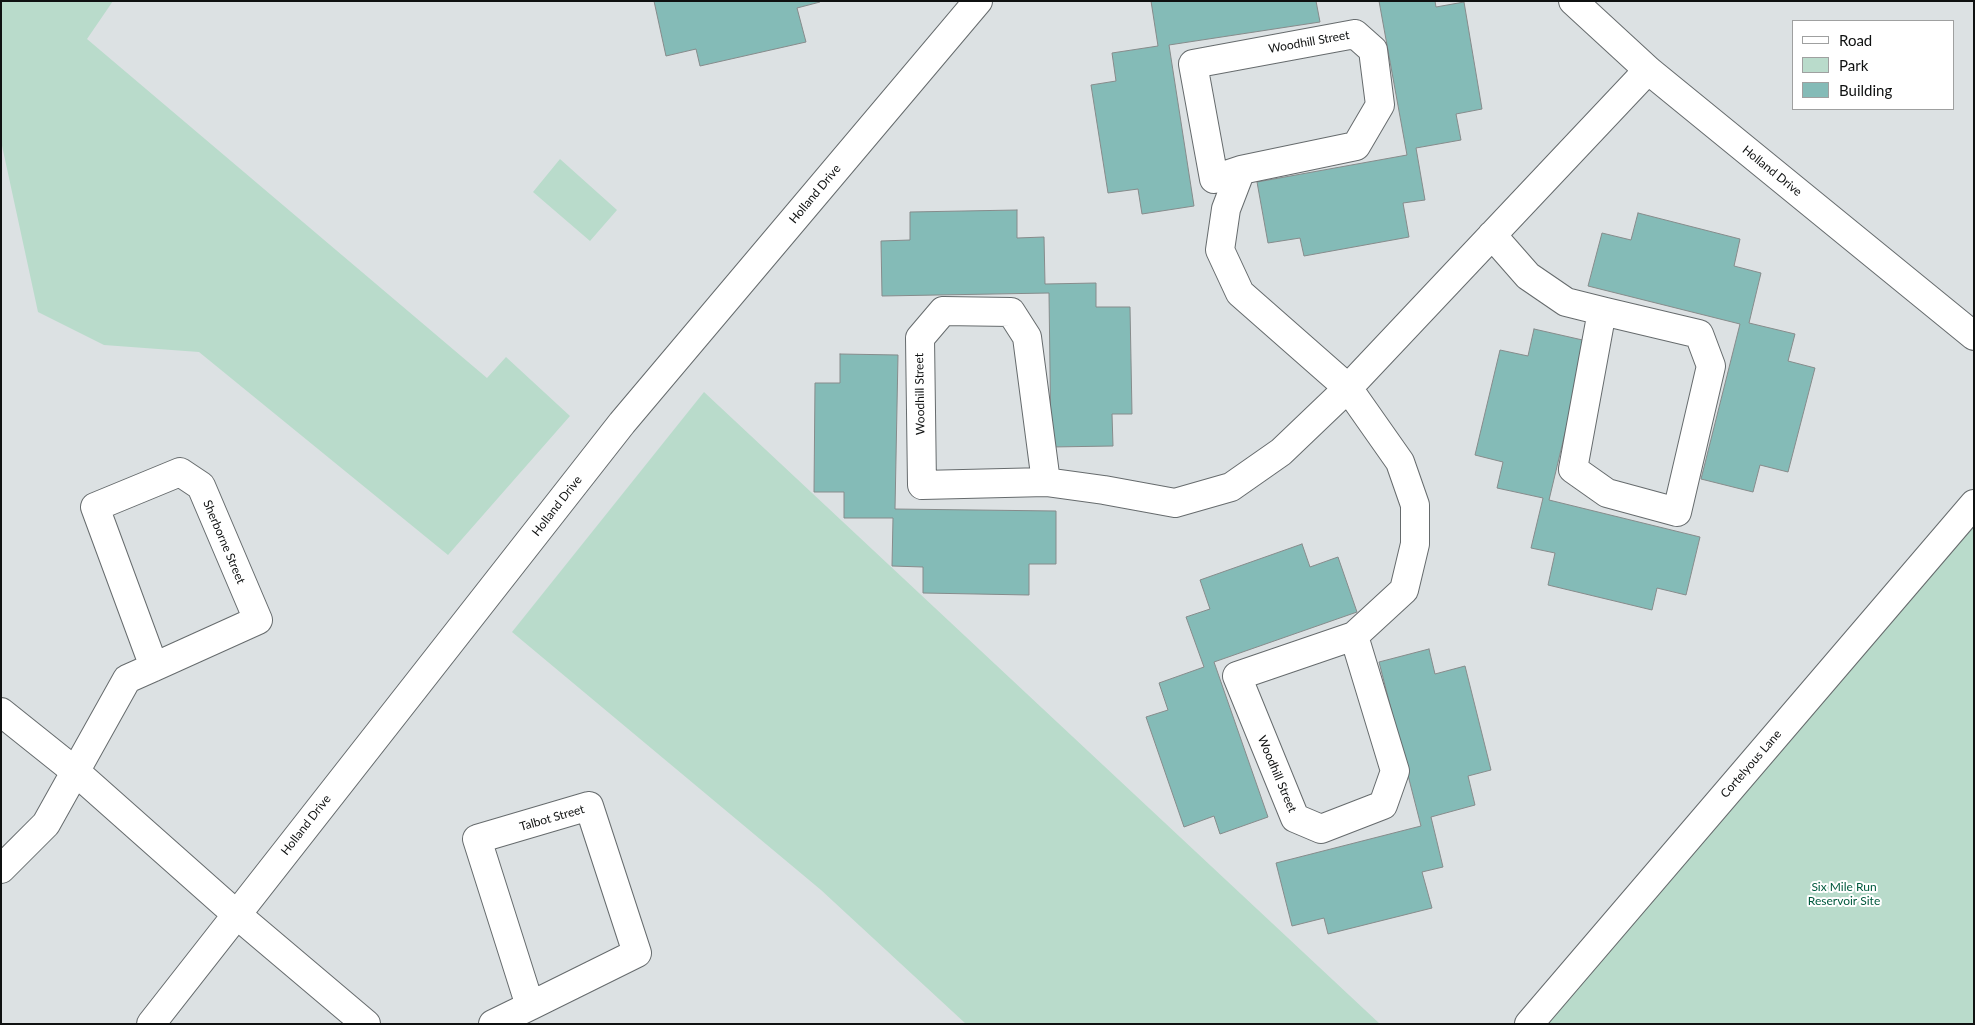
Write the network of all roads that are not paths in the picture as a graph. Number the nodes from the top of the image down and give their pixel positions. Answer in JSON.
{"nodes":[{"id":1,"x":978,"y":1,"type":"edge"},
{"id":2,"x":1573,"y":1,"type":"edge"},
{"id":3,"x":1648,"y":70,"type":"junction"},
{"id":4,"x":1241,"y":170,"type":"junction"},
{"id":5,"x":1492,"y":235,"type":"junction"},
{"id":6,"x":1602,"y":311,"type":"junction"},
{"id":7,"x":1974,"y":336,"type":"edge"},
{"id":8,"x":1348,"y":388,"type":"junction"},
{"id":9,"x":1046,"y":482,"type":"junction"},
{"id":10,"x":1974,"y":504,"type":"edge"},
{"id":11,"x":1354,"y":636,"type":"junction"},
{"id":12,"x":154,"y":667,"type":"junction"},
{"id":13,"x":1,"y":712,"type":"edge"},
{"id":14,"x":76,"y":772,"type":"junction"},
{"id":15,"x":1,"y":869,"type":"edge"},
{"id":16,"x":236,"y":914,"type":"junction"},
{"id":17,"x":530,"y":1006,"type":"junction"},
{"id":18,"x":151,"y":1024,"type":"edge"},
{"id":19,"x":366,"y":1024,"type":"edge"},
{"id":20,"x":493,"y":1024,"type":"edge"},
{"id":21,"x":1529,"y":1024,"type":"edge"}],
"edges":[{"from":1,"to":16,"type":"street","name":"Holland Drive"},
{"from":2,"to":3,"type":"street","name":"Holland Drive"},
{"from":3,"to":5,"type":"street","name":"Woodhill Street"},
{"from":3,"to":7,"type":"street","name":"Holland Drive"},
{"from":4,"to":4,"type":"street","name":"Woodhill Street"},
{"from":4,"to":8,"type":"street","name":"Woodhill Street"},
{"from":5,"to":6,"type":"street"},
{"from":5,"to":8,"type":"street","name":"Woodhill Street"},
{"from":6,"to":6,"type":"street"},
{"from":8,"to":9,"type":"street","name":"Woodhill Street"},
{"from":8,"to":11,"type":"street","name":"Woodhill Street"},
{"from":9,"to":9,"type":"street","name":"Woodhill Street"},
{"from":10,"to":21,"type":"street","name":"Cortelyous Lane"},
{"from":11,"to":11,"type":"street","name":"Woodhill Street"},
{"from":12,"to":12,"type":"street","name":"Sherborne Street"},
{"from":12,"to":14,"type":"street","name":"Sherborne Street"},
{"from":13,"to":14,"type":"street"},
{"from":14,"to":15,"type":"street","name":"Sherborne Street"},
{"from":14,"to":16,"type":"street"},
{"from":16,"to":18,"type":"street","name":"Holland Drive"},
{"from":16,"to":19,"type":"street"},
{"from":17,"to":17,"type":"street","name":"Talbot Street"},
{"from":17,"to":20,"type":"street","name":"Talbot Street"}]}
